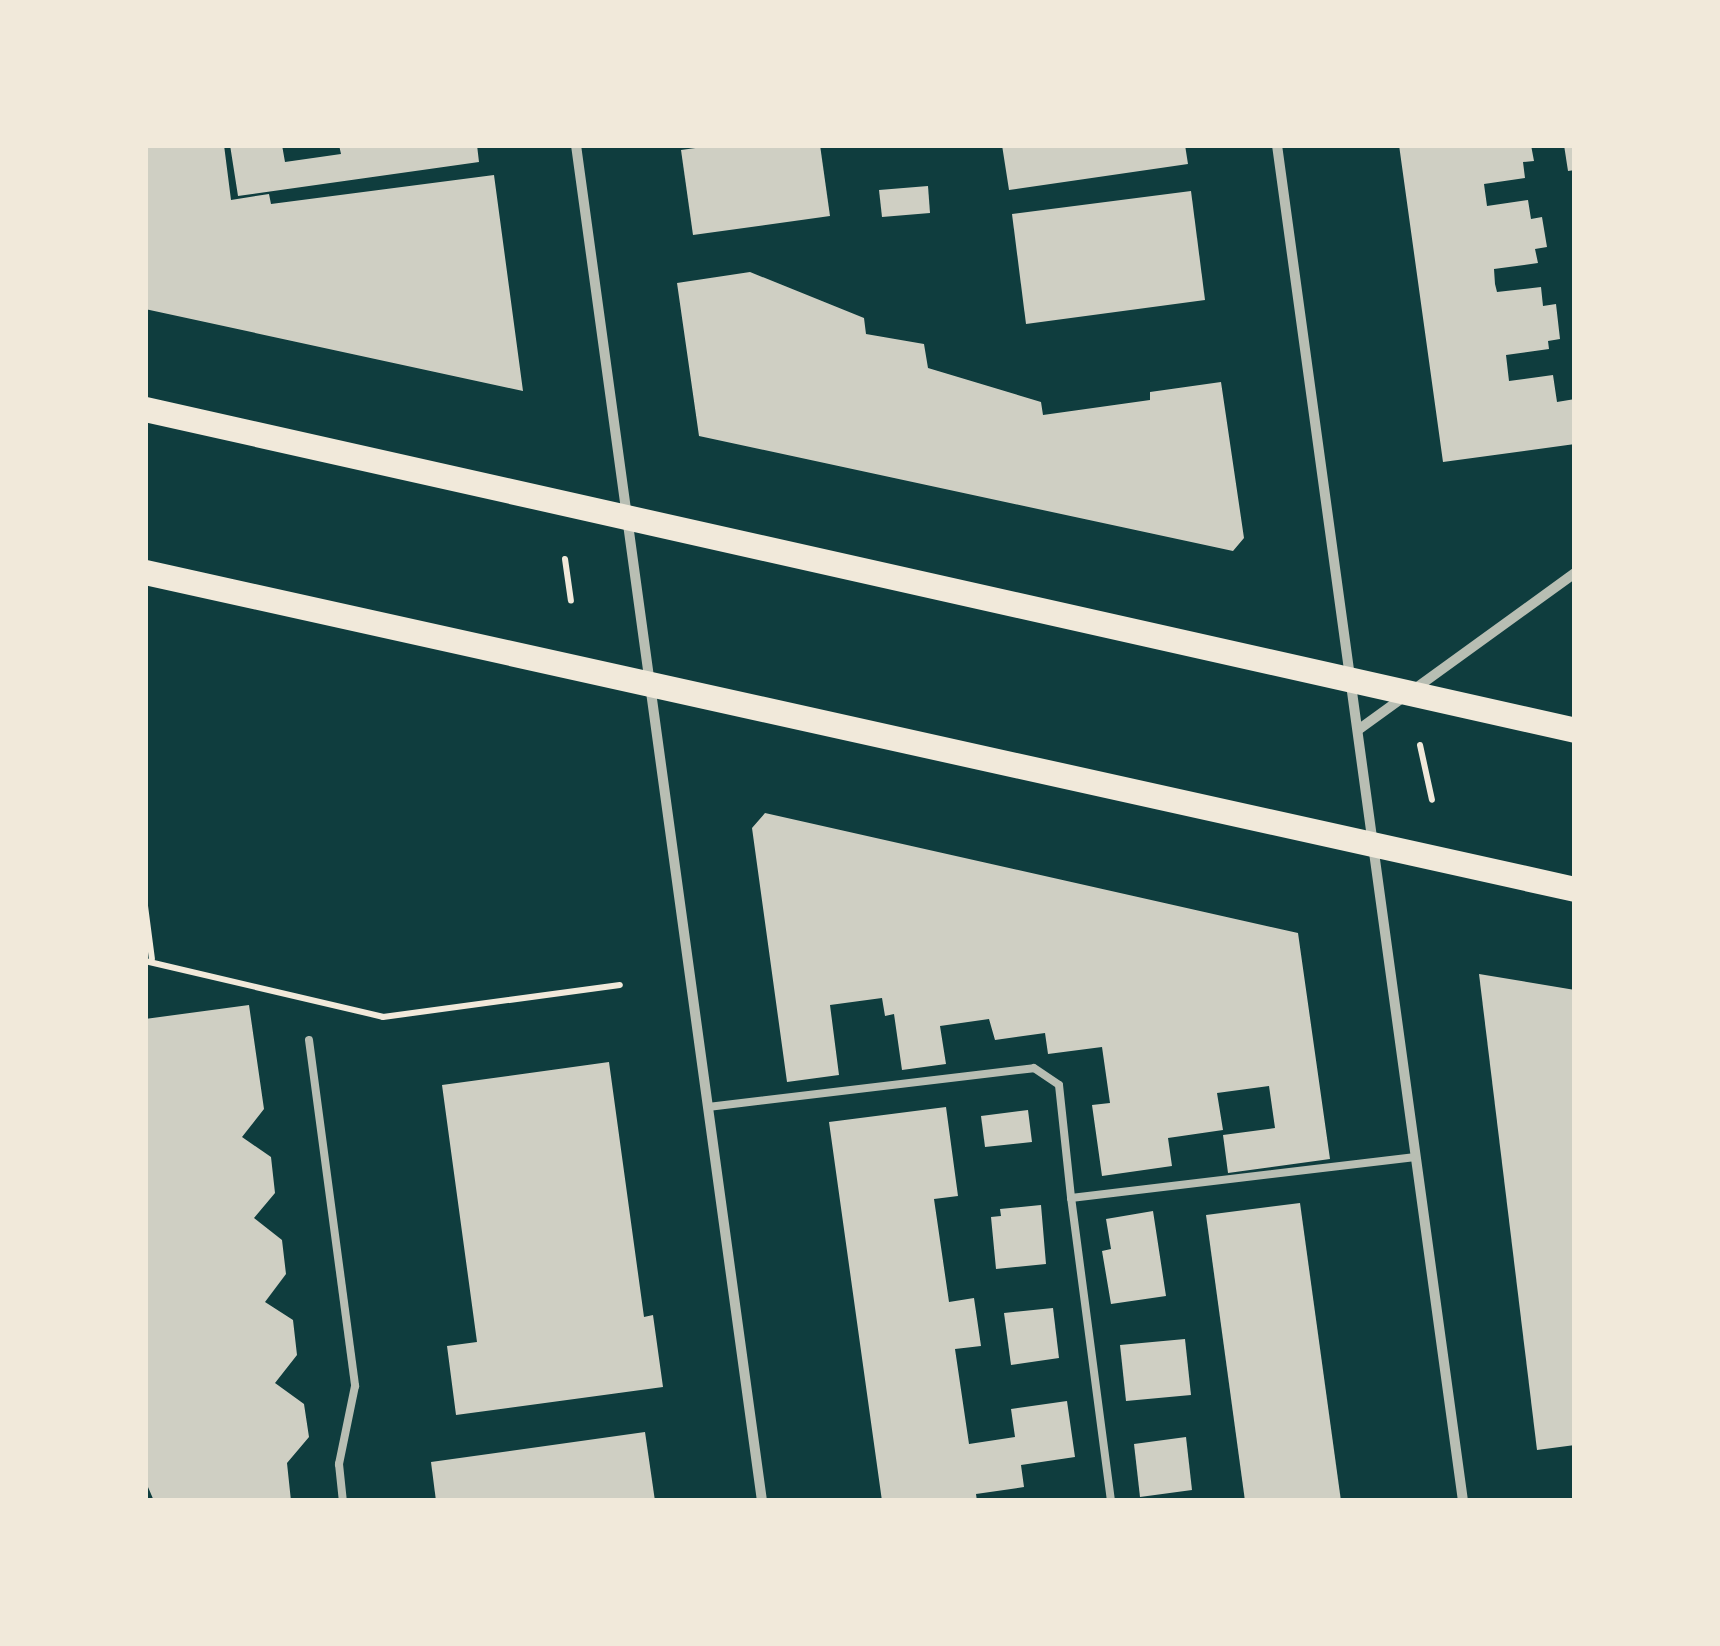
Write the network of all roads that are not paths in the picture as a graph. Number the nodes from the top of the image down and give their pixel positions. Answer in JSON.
{"nodes":[{"id":1,"x":576,"y":145,"type":"edge"},
{"id":2,"x":1277,"y":145,"type":"edge"},
{"id":3,"x":145,"y":409,"type":"edge"},
{"id":4,"x":627,"y":515,"type":"junction"},
{"id":5,"x":145,"y":572,"type":"edge"},
{"id":6,"x":1575,"y":573,"type":"edge"},
{"id":7,"x":650,"y":680,"type":"junction"},
{"id":8,"x":1351,"y":680,"type":"junction"},
{"id":9,"x":1410,"y":692,"type":"junction"},
{"id":10,"x":1358,"y":730,"type":"junction"},
{"id":11,"x":1575,"y":730,"type":"edge"},
{"id":12,"x":1373,"y":840,"type":"junction"},
{"id":13,"x":1575,"y":888,"type":"edge"},
{"id":14,"x":310,"y":1040,"type":"dead end"},
{"id":15,"x":708,"y":1108,"type":"junction"},
{"id":16,"x":1416,"y":1157,"type":"junction"},
{"id":17,"x":1072,"y":1198,"type":"junction"},
{"id":18,"x":343,"y":1501,"type":"edge"},
{"id":19,"x":762,"y":1501,"type":"edge"},
{"id":20,"x":1111,"y":1501,"type":"edge"},
{"id":21,"x":1463,"y":1501,"type":"edge"}],
"edges":[{"from":1,"to":4,"type":"street"},
{"from":2,"to":8,"type":"street"},
{"from":3,"to":4,"type":"main road"},
{"from":4,"to":7,"type":"street"},
{"from":4,"to":8,"type":"main road"},
{"from":5,"to":7,"type":"main road"},
{"from":6,"to":9,"type":"street"},
{"from":7,"to":12,"type":"main road"},
{"from":7,"to":15,"type":"street"},
{"from":8,"to":9,"type":"main road"},
{"from":8,"to":10,"type":"street"},
{"from":9,"to":10,"type":"street"},
{"from":9,"to":11,"type":"main road"},
{"from":10,"to":12,"type":"street"},
{"from":12,"to":13,"type":"main road"},
{"from":12,"to":16,"type":"street"},
{"from":14,"to":18,"type":"lane"},
{"from":15,"to":17,"type":"lane"},
{"from":15,"to":19,"type":"street"},
{"from":16,"to":17,"type":"lane"},
{"from":16,"to":21,"type":"street"},
{"from":17,"to":20,"type":"lane"}]}
